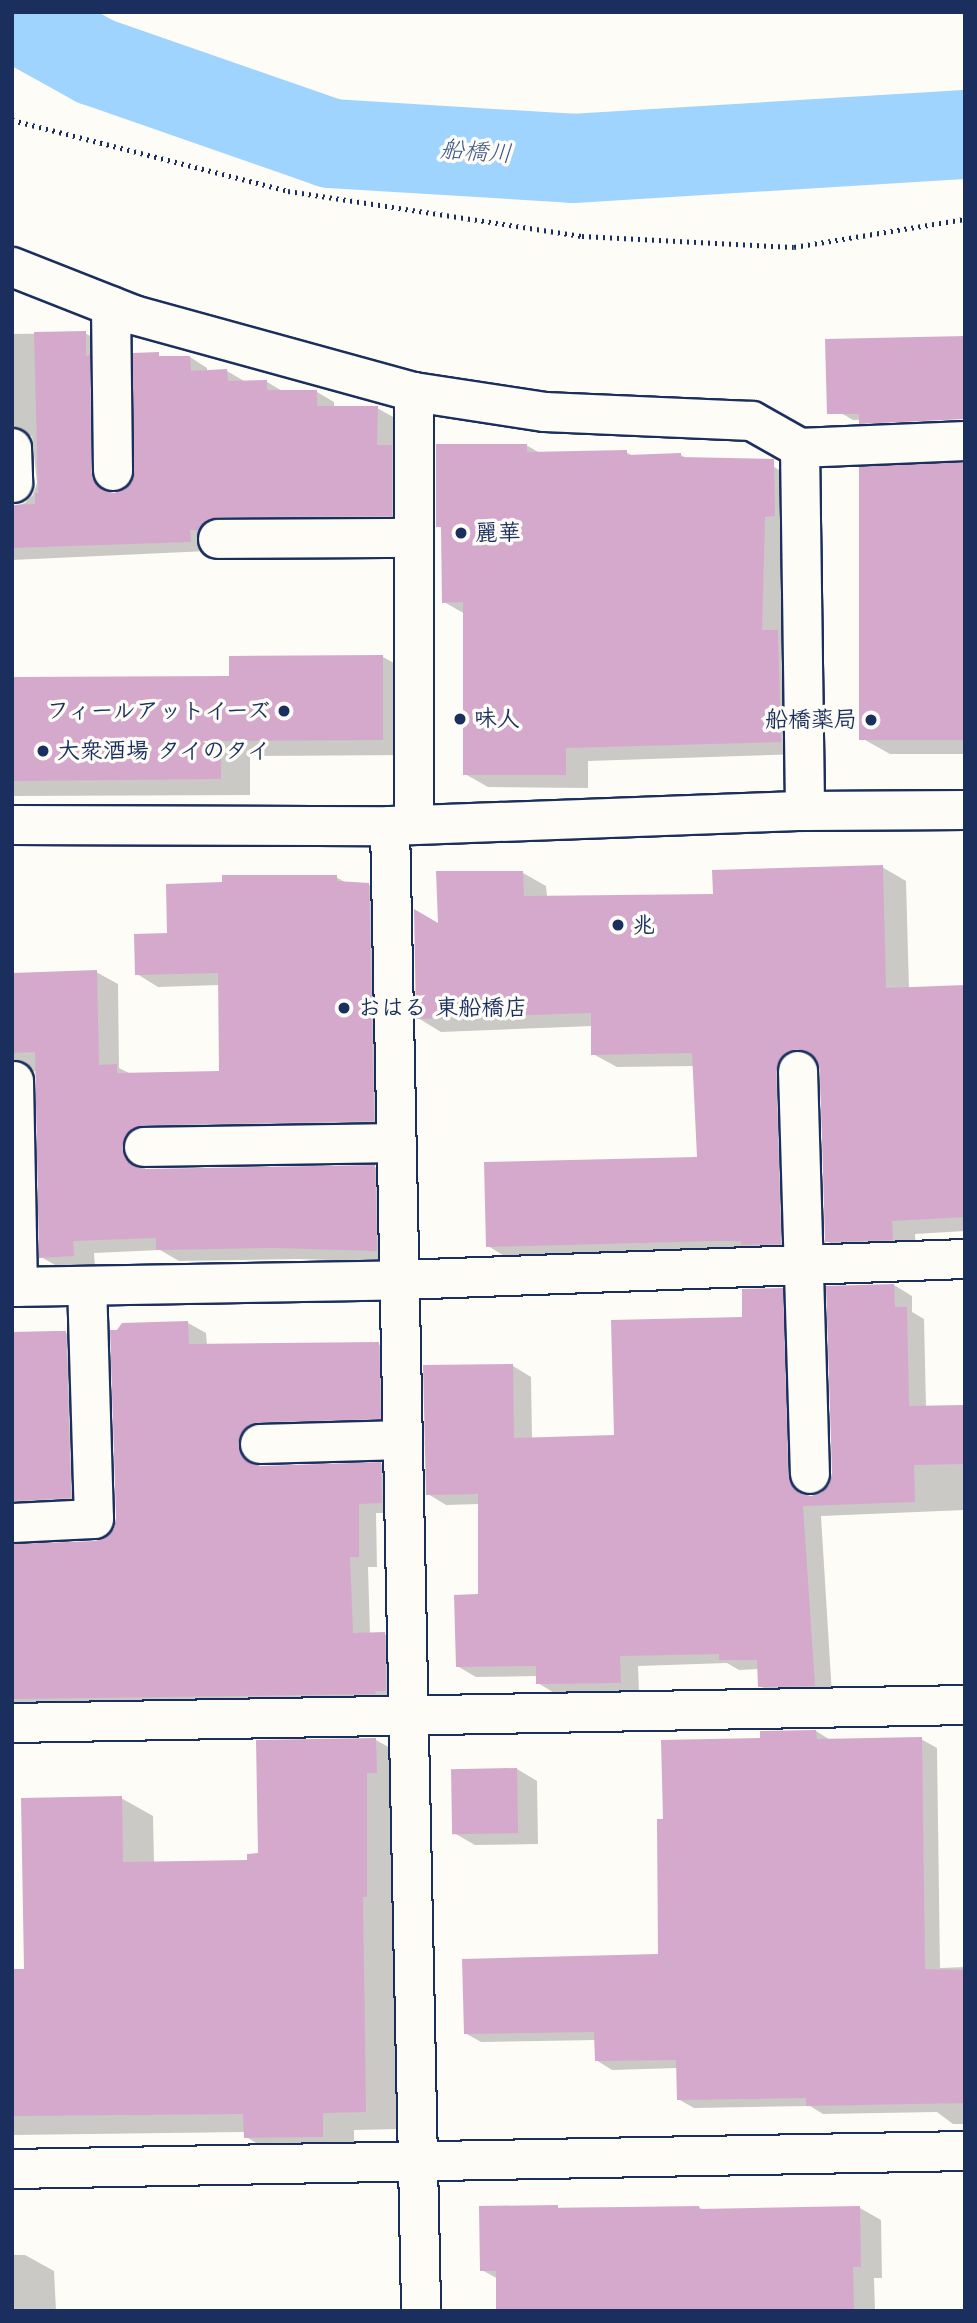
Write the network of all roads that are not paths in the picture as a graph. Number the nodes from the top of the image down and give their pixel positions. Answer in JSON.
{"nodes":[{"id":1,"x":12,"y":267,"type":"edge"},
{"id":2,"x":111,"y":306,"type":"junction"},
{"id":3,"x":414,"y":392,"type":"junction"},
{"id":4,"x":965,"y":441,"type":"edge"},
{"id":5,"x":800,"y":448,"type":"junction"},
{"id":6,"x":12,"y":449,"type":"edge"},
{"id":7,"x":114,"y":471,"type":"dead end"},
{"id":8,"x":13,"y":483,"type":"edge"},
{"id":9,"x":414,"y":538,"type":"junction"},
{"id":10,"x":218,"y":539,"type":"dead end"},
{"id":11,"x":965,"y":810,"type":"edge"},
{"id":12,"x":805,"y":811,"type":"junction"},
{"id":13,"x":12,"y":825,"type":"edge"},
{"id":14,"x":402,"y":826,"type":"junction"},
{"id":15,"x":798,"y":1071,"type":"dead end"},
{"id":16,"x":14,"y":1081,"type":"dead end"},
{"id":17,"x":397,"y":1143,"type":"junction"},
{"id":18,"x":144,"y":1147,"type":"dead end"},
{"id":19,"x":965,"y":1259,"type":"edge"},
{"id":20,"x":802,"y":1266,"type":"junction"},
{"id":21,"x":400,"y":1280,"type":"junction"},
{"id":22,"x":87,"y":1286,"type":"junction"},
{"id":23,"x":15,"y":1287,"type":"edge"},
{"id":24,"x":403,"y":1440,"type":"junction"},
{"id":25,"x":260,"y":1444,"type":"dead end"},
{"id":26,"x":810,"y":1474,"type":"dead end"},
{"id":27,"x":14,"y":1523,"type":"dead end"},
{"id":28,"x":965,"y":1705,"type":"edge"},
{"id":29,"x":409,"y":1716,"type":"junction"},
{"id":30,"x":12,"y":1723,"type":"edge"},
{"id":31,"x":965,"y":2151,"type":"edge"},
{"id":32,"x":418,"y":2162,"type":"junction"},
{"id":33,"x":12,"y":2169,"type":"edge"},
{"id":34,"x":421,"y":2311,"type":"edge"}],
"edges":[{"from":1,"to":2,"type":"street"},
{"from":2,"to":3,"type":"street"},
{"from":2,"to":7,"type":"street"},
{"from":3,"to":5,"type":"street"},
{"from":3,"to":9,"type":"street"},
{"from":4,"to":5,"type":"street"},
{"from":5,"to":12,"type":"street"},
{"from":6,"to":8,"type":"street"},
{"from":9,"to":10,"type":"street"},
{"from":9,"to":14,"type":"street"},
{"from":11,"to":12,"type":"street"},
{"from":12,"to":14,"type":"street"},
{"from":13,"to":14,"type":"street"},
{"from":14,"to":17,"type":"street"},
{"from":15,"to":20,"type":"street"},
{"from":16,"to":23,"type":"street"},
{"from":17,"to":18,"type":"street"},
{"from":17,"to":21,"type":"street"},
{"from":19,"to":20,"type":"street"},
{"from":20,"to":21,"type":"street"},
{"from":20,"to":26,"type":"street"},
{"from":21,"to":22,"type":"street"},
{"from":21,"to":24,"type":"street"},
{"from":22,"to":23,"type":"street"},
{"from":22,"to":27,"type":"street"},
{"from":24,"to":25,"type":"street"},
{"from":24,"to":29,"type":"street"},
{"from":28,"to":29,"type":"street"},
{"from":29,"to":30,"type":"street"},
{"from":29,"to":32,"type":"street"},
{"from":31,"to":32,"type":"street"},
{"from":32,"to":33,"type":"street"},
{"from":32,"to":34,"type":"street"}]}
